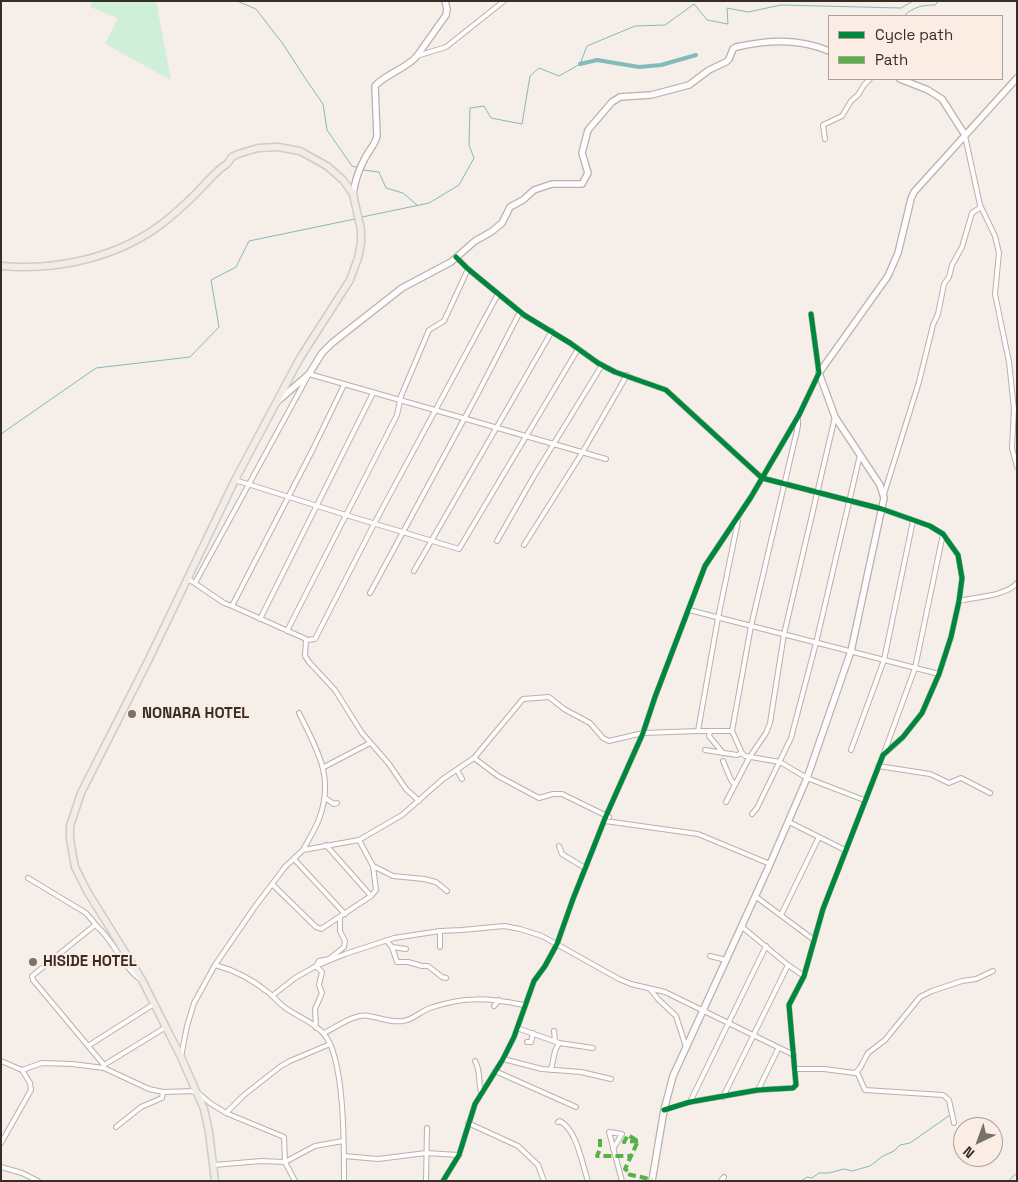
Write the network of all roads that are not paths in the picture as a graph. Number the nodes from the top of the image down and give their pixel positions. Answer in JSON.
{"nodes":[{"id":1,"x":445,"y":1,"type":"edge"},
{"id":2,"x":504,"y":1,"type":"edge"},
{"id":3,"x":828,"y":51,"type":"edge"},
{"id":4,"x":417,"y":56,"type":"junction"},
{"id":5,"x":1017,"y":78,"type":"edge"},
{"id":6,"x":869,"y":80,"type":"edge"},
{"id":7,"x":903,"y":80,"type":"edge"},
{"id":8,"x":965,"y":135,"type":"junction"},
{"id":9,"x":826,"y":139,"type":"dead end"},
{"id":10,"x":353,"y":194,"type":"junction"},
{"id":11,"x":981,"y":207,"type":"junction"},
{"id":12,"x":456,"y":257,"type":"junction"},
{"id":13,"x":1,"y":266,"type":"edge"},
{"id":14,"x":468,"y":270,"type":"junction"},
{"id":15,"x":498,"y":294,"type":"junction"},
{"id":16,"x":520,"y":312,"type":"junction"},
{"id":17,"x":811,"y":314,"type":"dead end"},
{"id":18,"x":552,"y":332,"type":"junction"},
{"id":19,"x":578,"y":349,"type":"junction"},
{"id":20,"x":602,"y":366,"type":"junction"},
{"id":21,"x":819,"y":373,"type":"junction"},
{"id":22,"x":309,"y":374,"type":"junction"},
{"id":23,"x":627,"y":375,"type":"junction"},
{"id":24,"x":344,"y":384,"type":"junction"},
{"id":25,"x":374,"y":393,"type":"junction"},
{"id":26,"x":401,"y":401,"type":"junction"},
{"id":27,"x":277,"y":402,"type":"junction"},
{"id":28,"x":436,"y":411,"type":"junction"},
{"id":29,"x":798,"y":415,"type":"junction"},
{"id":30,"x":835,"y":417,"type":"junction"},
{"id":31,"x":463,"y":419,"type":"junction"},
{"id":32,"x":495,"y":428,"type":"junction"},
{"id":33,"x":526,"y":437,"type":"junction"},
{"id":34,"x":554,"y":445,"type":"junction"},
{"id":35,"x":582,"y":453,"type":"junction"},
{"id":36,"x":860,"y":455,"type":"junction"},
{"id":37,"x":606,"y":460,"type":"dead end"},
{"id":38,"x":1017,"y":467,"type":"edge"},
{"id":39,"x":762,"y":478,"type":"junction"},
{"id":40,"x":235,"y":480,"type":"junction"},
{"id":41,"x":249,"y":484,"type":"junction"},
{"id":42,"x":785,"y":484,"type":"junction"},
{"id":43,"x":817,"y":492,"type":"junction"},
{"id":44,"x":884,"y":494,"type":"junction"},
{"id":45,"x":287,"y":497,"type":"junction"},
{"id":46,"x":849,"y":500,"type":"junction"},
{"id":47,"x":317,"y":506,"type":"junction"},
{"id":48,"x":882,"y":509,"type":"junction"},
{"id":49,"x":346,"y":515,"type":"junction"},
{"id":50,"x":738,"y":518,"type":"junction"},
{"id":51,"x":913,"y":520,"type":"junction"},
{"id":52,"x":374,"y":524,"type":"junction"},
{"id":53,"x":404,"y":532,"type":"junction"},
{"id":54,"x":943,"y":534,"type":"junction"},
{"id":55,"x":430,"y":540,"type":"junction"},
{"id":56,"x":497,"y":541,"type":"dead end"},
{"id":57,"x":524,"y":545,"type":"dead end"},
{"id":58,"x":414,"y":571,"type":"dead end"},
{"id":59,"x":187,"y":578,"type":"junction"},
{"id":60,"x":195,"y":584,"type":"junction"},
{"id":61,"x":1017,"y":584,"type":"edge"},
{"id":62,"x":370,"y":593,"type":"dead end"},
{"id":63,"x":959,"y":601,"type":"junction"},
{"id":64,"x":232,"y":606,"type":"junction"},
{"id":65,"x":689,"y":610,"type":"junction"},
{"id":66,"x":718,"y":618,"type":"junction"},
{"id":67,"x":260,"y":619,"type":"junction"},
{"id":68,"x":751,"y":626,"type":"junction"},
{"id":69,"x":287,"y":631,"type":"junction"},
{"id":70,"x":784,"y":634,"type":"junction"},
{"id":71,"x":307,"y":640,"type":"junction"},
{"id":72,"x":816,"y":643,"type":"junction"},
{"id":73,"x":851,"y":651,"type":"junction"},
{"id":74,"x":884,"y":660,"type":"junction"},
{"id":75,"x":915,"y":668,"type":"junction"},
{"id":76,"x":939,"y":674,"type":"junction"},
{"id":77,"x":299,"y":713,"type":"dead end"},
{"id":78,"x":701,"y":714,"type":"junction"},
{"id":79,"x":707,"y":714,"type":"dead end"},
{"id":80,"x":698,"y":731,"type":"junction"},
{"id":81,"x":710,"y":731,"type":"junction"},
{"id":82,"x":732,"y":731,"type":"junction"},
{"id":83,"x":643,"y":734,"type":"junction"},
{"id":84,"x":370,"y":743,"type":"junction"},
{"id":85,"x":705,"y":750,"type":"dead end"},
{"id":86,"x":851,"y":750,"type":"dead end"},
{"id":87,"x":724,"y":753,"type":"junction"},
{"id":88,"x":742,"y":753,"type":"junction"},
{"id":89,"x":883,"y":755,"type":"junction"},
{"id":90,"x":474,"y":758,"type":"junction"},
{"id":91,"x":749,"y":758,"type":"junction"},
{"id":92,"x":723,"y":761,"type":"dead end"},
{"id":93,"x":780,"y":762,"type":"junction"},
{"id":94,"x":878,"y":766,"type":"junction"},
{"id":95,"x":324,"y":767,"type":"junction"},
{"id":96,"x":457,"y":770,"type":"junction"},
{"id":97,"x":807,"y":778,"type":"junction"},
{"id":98,"x":462,"y":779,"type":"dead end"},
{"id":99,"x":734,"y":784,"type":"junction"},
{"id":100,"x":990,"y":793,"type":"dead end"},
{"id":101,"x":325,"y":798,"type":"junction"},
{"id":102,"x":864,"y":800,"type":"junction"},
{"id":103,"x":419,"y":801,"type":"junction"},
{"id":104,"x":337,"y":802,"type":"dead end"},
{"id":105,"x":726,"y":802,"type":"dead end"},
{"id":106,"x":752,"y":814,"type":"dead end"},
{"id":107,"x":607,"y":818,"type":"junction"},
{"id":108,"x":789,"y":822,"type":"junction"},
{"id":109,"x":819,"y":837,"type":"junction"},
{"id":110,"x":359,"y":840,"type":"junction"},
{"id":111,"x":326,"y":845,"type":"junction"},
{"id":112,"x":559,"y":846,"type":"dead end"},
{"id":113,"x":303,"y":850,"type":"junction"},
{"id":114,"x":846,"y":850,"type":"junction"},
{"id":115,"x":294,"y":859,"type":"junction"},
{"id":116,"x":770,"y":864,"type":"junction"},
{"id":117,"x":373,"y":866,"type":"junction"},
{"id":118,"x":585,"y":868,"type":"junction"},
{"id":119,"x":28,"y":878,"type":"dead end"},
{"id":120,"x":272,"y":884,"type":"junction"},
{"id":121,"x":447,"y":891,"type":"dead end"},
{"id":122,"x":371,"y":896,"type":"junction"},
{"id":123,"x":755,"y":896,"type":"junction"},
{"id":124,"x":345,"y":914,"type":"junction"},
{"id":125,"x":781,"y":915,"type":"junction"},
{"id":126,"x":340,"y":917,"type":"junction"},
{"id":127,"x":97,"y":926,"type":"junction"},
{"id":128,"x":742,"y":926,"type":"junction"},
{"id":129,"x":440,"y":931,"type":"junction"},
{"id":130,"x":814,"y":940,"type":"junction"},
{"id":131,"x":387,"y":941,"type":"junction"},
{"id":132,"x":557,"y":944,"type":"junction"},
{"id":133,"x":766,"y":946,"type":"junction"},
{"id":134,"x":392,"y":947,"type":"junction"},
{"id":135,"x":440,"y":947,"type":"dead end"},
{"id":136,"x":406,"y":949,"type":"dead end"},
{"id":137,"x":710,"y":956,"type":"dead end"},
{"id":138,"x":726,"y":960,"type":"junction"},
{"id":139,"x":215,"y":965,"type":"junction"},
{"id":140,"x":788,"y":965,"type":"junction"},
{"id":141,"x":316,"y":966,"type":"junction"},
{"id":142,"x":993,"y":971,"type":"dead end"},
{"id":143,"x":804,"y":976,"type":"junction"},
{"id":144,"x":446,"y":978,"type":"dead end"},
{"id":145,"x":142,"y":980,"type":"junction"},
{"id":146,"x":649,"y":989,"type":"junction"},
{"id":147,"x":272,"y":996,"type":"junction"},
{"id":148,"x":498,"y":1000,"type":"junction"},
{"id":149,"x":154,"y":1004,"type":"junction"},
{"id":150,"x":524,"y":1005,"type":"junction"},
{"id":151,"x":494,"y":1006,"type":"dead end"},
{"id":152,"x":702,"y":1011,"type":"junction"},
{"id":153,"x":727,"y":1024,"type":"junction"},
{"id":154,"x":166,"y":1027,"type":"junction"},
{"id":155,"x":316,"y":1028,"type":"junction"},
{"id":156,"x":516,"y":1028,"type":"junction"},
{"id":157,"x":554,"y":1031,"type":"dead end"},
{"id":158,"x":324,"y":1033,"type":"junction"},
{"id":159,"x":533,"y":1033,"type":"junction"},
{"id":160,"x":752,"y":1036,"type":"junction"},
{"id":161,"x":527,"y":1042,"type":"dead end"},
{"id":162,"x":557,"y":1042,"type":"junction"},
{"id":163,"x":330,"y":1044,"type":"junction"},
{"id":164,"x":88,"y":1046,"type":"junction"},
{"id":165,"x":686,"y":1047,"type":"junction"},
{"id":166,"x":593,"y":1048,"type":"dead end"},
{"id":167,"x":778,"y":1049,"type":"junction"},
{"id":168,"x":794,"y":1055,"type":"junction"},
{"id":169,"x":181,"y":1057,"type":"junction"},
{"id":170,"x":503,"y":1059,"type":"junction"},
{"id":171,"x":475,"y":1061,"type":"dead end"},
{"id":172,"x":1,"y":1062,"type":"edge"},
{"id":173,"x":104,"y":1067,"type":"junction"},
{"id":174,"x":795,"y":1068,"type":"junction"},
{"id":175,"x":22,"y":1070,"type":"junction"},
{"id":176,"x":551,"y":1070,"type":"junction"},
{"id":177,"x":495,"y":1071,"type":"junction"},
{"id":178,"x":856,"y":1072,"type":"junction"},
{"id":179,"x":611,"y":1079,"type":"dead end"},
{"id":180,"x":758,"y":1090,"type":"junction"},
{"id":181,"x":196,"y":1091,"type":"junction"},
{"id":182,"x":163,"y":1092,"type":"junction"},
{"id":183,"x":481,"y":1092,"type":"junction"},
{"id":184,"x":723,"y":1098,"type":"junction"},
{"id":185,"x":690,"y":1102,"type":"junction"},
{"id":186,"x":576,"y":1107,"type":"dead end"},
{"id":187,"x":664,"y":1110,"type":"junction"},
{"id":188,"x":226,"y":1113,"type":"junction"},
{"id":189,"x":953,"y":1118,"type":"edge"},
{"id":190,"x":558,"y":1122,"type":"dead end"},
{"id":191,"x":468,"y":1123,"type":"junction"},
{"id":192,"x":116,"y":1127,"type":"dead end"},
{"id":193,"x":427,"y":1128,"type":"dead end"},
{"id":194,"x":343,"y":1142,"type":"junction"},
{"id":195,"x":1,"y":1143,"type":"edge"},
{"id":196,"x":613,"y":1149,"type":"junction"},
{"id":197,"x":426,"y":1153,"type":"junction"},
{"id":198,"x":459,"y":1155,"type":"junction"},
{"id":199,"x":344,"y":1156,"type":"junction"},
{"id":200,"x":285,"y":1162,"type":"junction"},
{"id":201,"x":214,"y":1165,"type":"junction"},
{"id":202,"x":1,"y":1167,"type":"edge"},
{"id":203,"x":38,"y":1181,"type":"edge"},
{"id":204,"x":215,"y":1181,"type":"edge"},
{"id":205,"x":294,"y":1181,"type":"edge"},
{"id":206,"x":344,"y":1181,"type":"edge"},
{"id":207,"x":426,"y":1181,"type":"edge"},
{"id":208,"x":443,"y":1181,"type":"edge"},
{"id":209,"x":544,"y":1181,"type":"edge"},
{"id":210,"x":588,"y":1181,"type":"edge"},
{"id":211,"x":622,"y":1181,"type":"edge"},
{"id":212,"x":652,"y":1181,"type":"edge"}],
"edges":[{"from":1,"to":4,"type":"street"},
{"from":2,"to":4,"type":"street"},
{"from":3,"to":12,"type":"street"},
{"from":4,"to":10,"type":"street"},
{"from":5,"to":8,"type":"street"},
{"from":6,"to":9,"type":"street"},
{"from":7,"to":8,"type":"street"},
{"from":8,"to":11,"type":"street"},
{"from":8,"to":21,"type":"street"},
{"from":10,"to":13,"type":"main road"},
{"from":10,"to":27,"type":"main road"},
{"from":11,"to":38,"type":"street"},
{"from":11,"to":44,"type":"street"},
{"from":12,"to":14,"type":"street"},
{"from":12,"to":22,"type":"street"},
{"from":14,"to":15,"type":"street"},
{"from":14,"to":26,"type":"street"},
{"from":15,"to":16,"type":"street"},
{"from":15,"to":28,"type":"street"},
{"from":16,"to":18,"type":"street"},
{"from":16,"to":31,"type":"street"},
{"from":17,"to":21,"type":"street"},
{"from":18,"to":19,"type":"street"},
{"from":18,"to":32,"type":"street"},
{"from":19,"to":20,"type":"street"},
{"from":19,"to":33,"type":"street"},
{"from":20,"to":23,"type":"street"},
{"from":20,"to":34,"type":"street"},
{"from":21,"to":29,"type":"street"},
{"from":21,"to":30,"type":"street"},
{"from":22,"to":24,"type":"street"},
{"from":22,"to":27,"type":"street"},
{"from":22,"to":41,"type":"street"},
{"from":23,"to":35,"type":"street"},
{"from":23,"to":39,"type":"street"},
{"from":24,"to":25,"type":"street"},
{"from":24,"to":45,"type":"street"},
{"from":25,"to":26,"type":"street"},
{"from":25,"to":47,"type":"street"},
{"from":26,"to":28,"type":"street"},
{"from":26,"to":49,"type":"street"},
{"from":27,"to":40,"type":"main road"},
{"from":28,"to":31,"type":"street"},
{"from":28,"to":52,"type":"street"},
{"from":29,"to":39,"type":"street"},
{"from":29,"to":42,"type":"street"},
{"from":30,"to":36,"type":"street"},
{"from":30,"to":43,"type":"street"},
{"from":31,"to":32,"type":"street"},
{"from":31,"to":53,"type":"street"},
{"from":32,"to":33,"type":"street"},
{"from":32,"to":55,"type":"street"},
{"from":33,"to":34,"type":"street"},
{"from":33,"to":55,"type":"street"},
{"from":34,"to":35,"type":"street"},
{"from":34,"to":56,"type":"street"},
{"from":35,"to":37,"type":"street"},
{"from":35,"to":57,"type":"street"},
{"from":36,"to":44,"type":"street"},
{"from":36,"to":46,"type":"street"},
{"from":39,"to":42,"type":"street"},
{"from":39,"to":50,"type":"street"},
{"from":40,"to":41,"type":"street"},
{"from":40,"to":59,"type":"main road"},
{"from":41,"to":45,"type":"street"},
{"from":41,"to":60,"type":"street"},
{"from":42,"to":43,"type":"street"},
{"from":42,"to":68,"type":"street"},
{"from":43,"to":46,"type":"street"},
{"from":43,"to":70,"type":"street"},
{"from":44,"to":48,"type":"street"},
{"from":45,"to":47,"type":"street"},
{"from":45,"to":64,"type":"street"},
{"from":46,"to":48,"type":"street"},
{"from":46,"to":72,"type":"street"},
{"from":47,"to":49,"type":"street"},
{"from":47,"to":67,"type":"street"},
{"from":48,"to":51,"type":"street"},
{"from":48,"to":73,"type":"street"},
{"from":49,"to":52,"type":"street"},
{"from":49,"to":69,"type":"street"},
{"from":50,"to":65,"type":"street"},
{"from":50,"to":66,"type":"street"},
{"from":51,"to":54,"type":"street"},
{"from":51,"to":74,"type":"street"},
{"from":52,"to":53,"type":"street"},
{"from":52,"to":71,"type":"street"},
{"from":53,"to":55,"type":"street"},
{"from":53,"to":62,"type":"street"},
{"from":54,"to":63,"type":"street"},
{"from":54,"to":75,"type":"street"},
{"from":55,"to":58,"type":"street"},
{"from":59,"to":60,"type":"street"},
{"from":59,"to":145,"type":"main road"},
{"from":60,"to":64,"type":"street"},
{"from":61,"to":63,"type":"street"},
{"from":63,"to":76,"type":"street"},
{"from":64,"to":67,"type":"street"},
{"from":65,"to":66,"type":"street"},
{"from":65,"to":83,"type":"street"},
{"from":66,"to":68,"type":"street"},
{"from":66,"to":78,"type":"street"},
{"from":67,"to":69,"type":"street"},
{"from":68,"to":70,"type":"street"},
{"from":68,"to":82,"type":"street"},
{"from":69,"to":71,"type":"street"},
{"from":70,"to":72,"type":"street"},
{"from":70,"to":91,"type":"street"},
{"from":71,"to":84,"type":"street"},
{"from":72,"to":73,"type":"street"},
{"from":72,"to":93,"type":"street"},
{"from":73,"to":74,"type":"street"},
{"from":73,"to":97,"type":"street"},
{"from":74,"to":75,"type":"street"},
{"from":74,"to":86,"type":"street"},
{"from":75,"to":76,"type":"street"},
{"from":75,"to":89,"type":"street"},
{"from":76,"to":89,"type":"street"},
{"from":77,"to":95,"type":"street"},
{"from":78,"to":79,"type":"street"},
{"from":78,"to":80,"type":"street"},
{"from":80,"to":81,"type":"street"},
{"from":80,"to":83,"type":"street"},
{"from":81,"to":82,"type":"street"},
{"from":81,"to":87,"type":"street"},
{"from":82,"to":88,"type":"street"},
{"from":83,"to":90,"type":"street"},
{"from":83,"to":107,"type":"street"},
{"from":84,"to":95,"type":"street"},
{"from":84,"to":103,"type":"street"},
{"from":85,"to":87,"type":"street"},
{"from":87,"to":88,"type":"street"},
{"from":88,"to":91,"type":"street"},
{"from":89,"to":94,"type":"street"},
{"from":90,"to":96,"type":"street"},
{"from":90,"to":107,"type":"street"},
{"from":91,"to":93,"type":"street"},
{"from":91,"to":99,"type":"street"},
{"from":92,"to":99,"type":"street"},
{"from":93,"to":97,"type":"street"},
{"from":93,"to":106,"type":"street"},
{"from":94,"to":100,"type":"street"},
{"from":94,"to":102,"type":"street"},
{"from":95,"to":101,"type":"street"},
{"from":96,"to":98,"type":"street"},
{"from":96,"to":103,"type":"street"},
{"from":97,"to":102,"type":"street"},
{"from":97,"to":108,"type":"street"},
{"from":99,"to":105,"type":"street"},
{"from":101,"to":104,"type":"street"},
{"from":101,"to":113,"type":"street"},
{"from":102,"to":114,"type":"street"},
{"from":103,"to":110,"type":"street"},
{"from":107,"to":116,"type":"street"},
{"from":107,"to":118,"type":"street"},
{"from":108,"to":109,"type":"street"},
{"from":108,"to":116,"type":"street"},
{"from":109,"to":114,"type":"street"},
{"from":109,"to":125,"type":"street"},
{"from":110,"to":111,"type":"street"},
{"from":110,"to":117,"type":"street"},
{"from":111,"to":113,"type":"street"},
{"from":111,"to":122,"type":"street"},
{"from":112,"to":118,"type":"street"},
{"from":113,"to":115,"type":"street"},
{"from":114,"to":130,"type":"street"},
{"from":115,"to":120,"type":"street"},
{"from":115,"to":124,"type":"street"},
{"from":116,"to":123,"type":"street"},
{"from":117,"to":121,"type":"street"},
{"from":117,"to":122,"type":"street"},
{"from":118,"to":132,"type":"street"},
{"from":119,"to":127,"type":"street"},
{"from":120,"to":126,"type":"street"},
{"from":120,"to":139,"type":"street"},
{"from":122,"to":124,"type":"street"},
{"from":123,"to":125,"type":"street"},
{"from":123,"to":128,"type":"street"},
{"from":124,"to":126,"type":"street"},
{"from":125,"to":130,"type":"street"},
{"from":126,"to":141,"type":"street"},
{"from":127,"to":145,"type":"street"},
{"from":127,"to":164,"type":"street"},
{"from":128,"to":133,"type":"street"},
{"from":128,"to":138,"type":"street"},
{"from":129,"to":131,"type":"street"},
{"from":129,"to":132,"type":"street"},
{"from":129,"to":135,"type":"street"},
{"from":130,"to":143,"type":"street"},
{"from":131,"to":134,"type":"street"},
{"from":131,"to":141,"type":"street"},
{"from":132,"to":146,"type":"street"},
{"from":132,"to":150,"type":"street"},
{"from":133,"to":140,"type":"street"},
{"from":133,"to":153,"type":"street"},
{"from":134,"to":136,"type":"street"},
{"from":134,"to":144,"type":"street"},
{"from":137,"to":138,"type":"street"},
{"from":138,"to":152,"type":"street"},
{"from":139,"to":147,"type":"street"},
{"from":139,"to":169,"type":"street"},
{"from":140,"to":143,"type":"street"},
{"from":140,"to":160,"type":"street"},
{"from":141,"to":147,"type":"street"},
{"from":141,"to":155,"type":"street"},
{"from":142,"to":178,"type":"street"},
{"from":143,"to":168,"type":"street"},
{"from":145,"to":149,"type":"main road"},
{"from":146,"to":152,"type":"street"},
{"from":146,"to":165,"type":"street"},
{"from":147,"to":155,"type":"street"},
{"from":148,"to":150,"type":"street"},
{"from":148,"to":151,"type":"street"},
{"from":148,"to":158,"type":"street"},
{"from":149,"to":154,"type":"main road"},
{"from":149,"to":164,"type":"street"},
{"from":150,"to":156,"type":"street"},
{"from":152,"to":153,"type":"street"},
{"from":152,"to":165,"type":"street"},
{"from":153,"to":160,"type":"street"},
{"from":153,"to":185,"type":"street"},
{"from":154,"to":169,"type":"main road"},
{"from":154,"to":173,"type":"street"},
{"from":155,"to":158,"type":"street"},
{"from":156,"to":159,"type":"street"},
{"from":156,"to":170,"type":"street"},
{"from":157,"to":162,"type":"street"},
{"from":158,"to":163,"type":"street"},
{"from":159,"to":161,"type":"street"},
{"from":159,"to":162,"type":"street"},
{"from":160,"to":167,"type":"street"},
{"from":160,"to":184,"type":"street"},
{"from":162,"to":166,"type":"street"},
{"from":162,"to":176,"type":"street"},
{"from":163,"to":188,"type":"street"},
{"from":163,"to":194,"type":"street"},
{"from":164,"to":173,"type":"street"},
{"from":165,"to":187,"type":"street"},
{"from":167,"to":168,"type":"street"},
{"from":167,"to":180,"type":"street"},
{"from":168,"to":174,"type":"street"},
{"from":169,"to":181,"type":"main road"},
{"from":170,"to":176,"type":"street"},
{"from":170,"to":177,"type":"street"},
{"from":171,"to":183,"type":"street"},
{"from":172,"to":175,"type":"street"},
{"from":173,"to":175,"type":"street"},
{"from":173,"to":182,"type":"street"},
{"from":174,"to":178,"type":"street"},
{"from":174,"to":180,"type":"street"},
{"from":175,"to":195,"type":"street"},
{"from":176,"to":179,"type":"street"},
{"from":177,"to":183,"type":"street"},
{"from":177,"to":186,"type":"street"},
{"from":178,"to":189,"type":"street"},
{"from":180,"to":184,"type":"street"},
{"from":181,"to":182,"type":"street"},
{"from":181,"to":188,"type":"street"},
{"from":181,"to":201,"type":"main road"},
{"from":182,"to":192,"type":"street"},
{"from":183,"to":191,"type":"street"},
{"from":184,"to":185,"type":"street"},
{"from":185,"to":187,"type":"street"},
{"from":187,"to":212,"type":"street"},
{"from":188,"to":200,"type":"street"},
{"from":190,"to":210,"type":"street"},
{"from":191,"to":198,"type":"street"},
{"from":191,"to":209,"type":"street"},
{"from":193,"to":197,"type":"street"},
{"from":194,"to":199,"type":"street"},
{"from":194,"to":200,"type":"street"},
{"from":196,"to":196,"type":"street"},
{"from":196,"to":211,"type":"street"},
{"from":197,"to":198,"type":"street"},
{"from":197,"to":199,"type":"street"},
{"from":197,"to":207,"type":"street"},
{"from":198,"to":208,"type":"street"},
{"from":199,"to":206,"type":"street"},
{"from":200,"to":201,"type":"street"},
{"from":200,"to":205,"type":"street"},
{"from":201,"to":204,"type":"main road"},
{"from":202,"to":203,"type":"street"}]}
